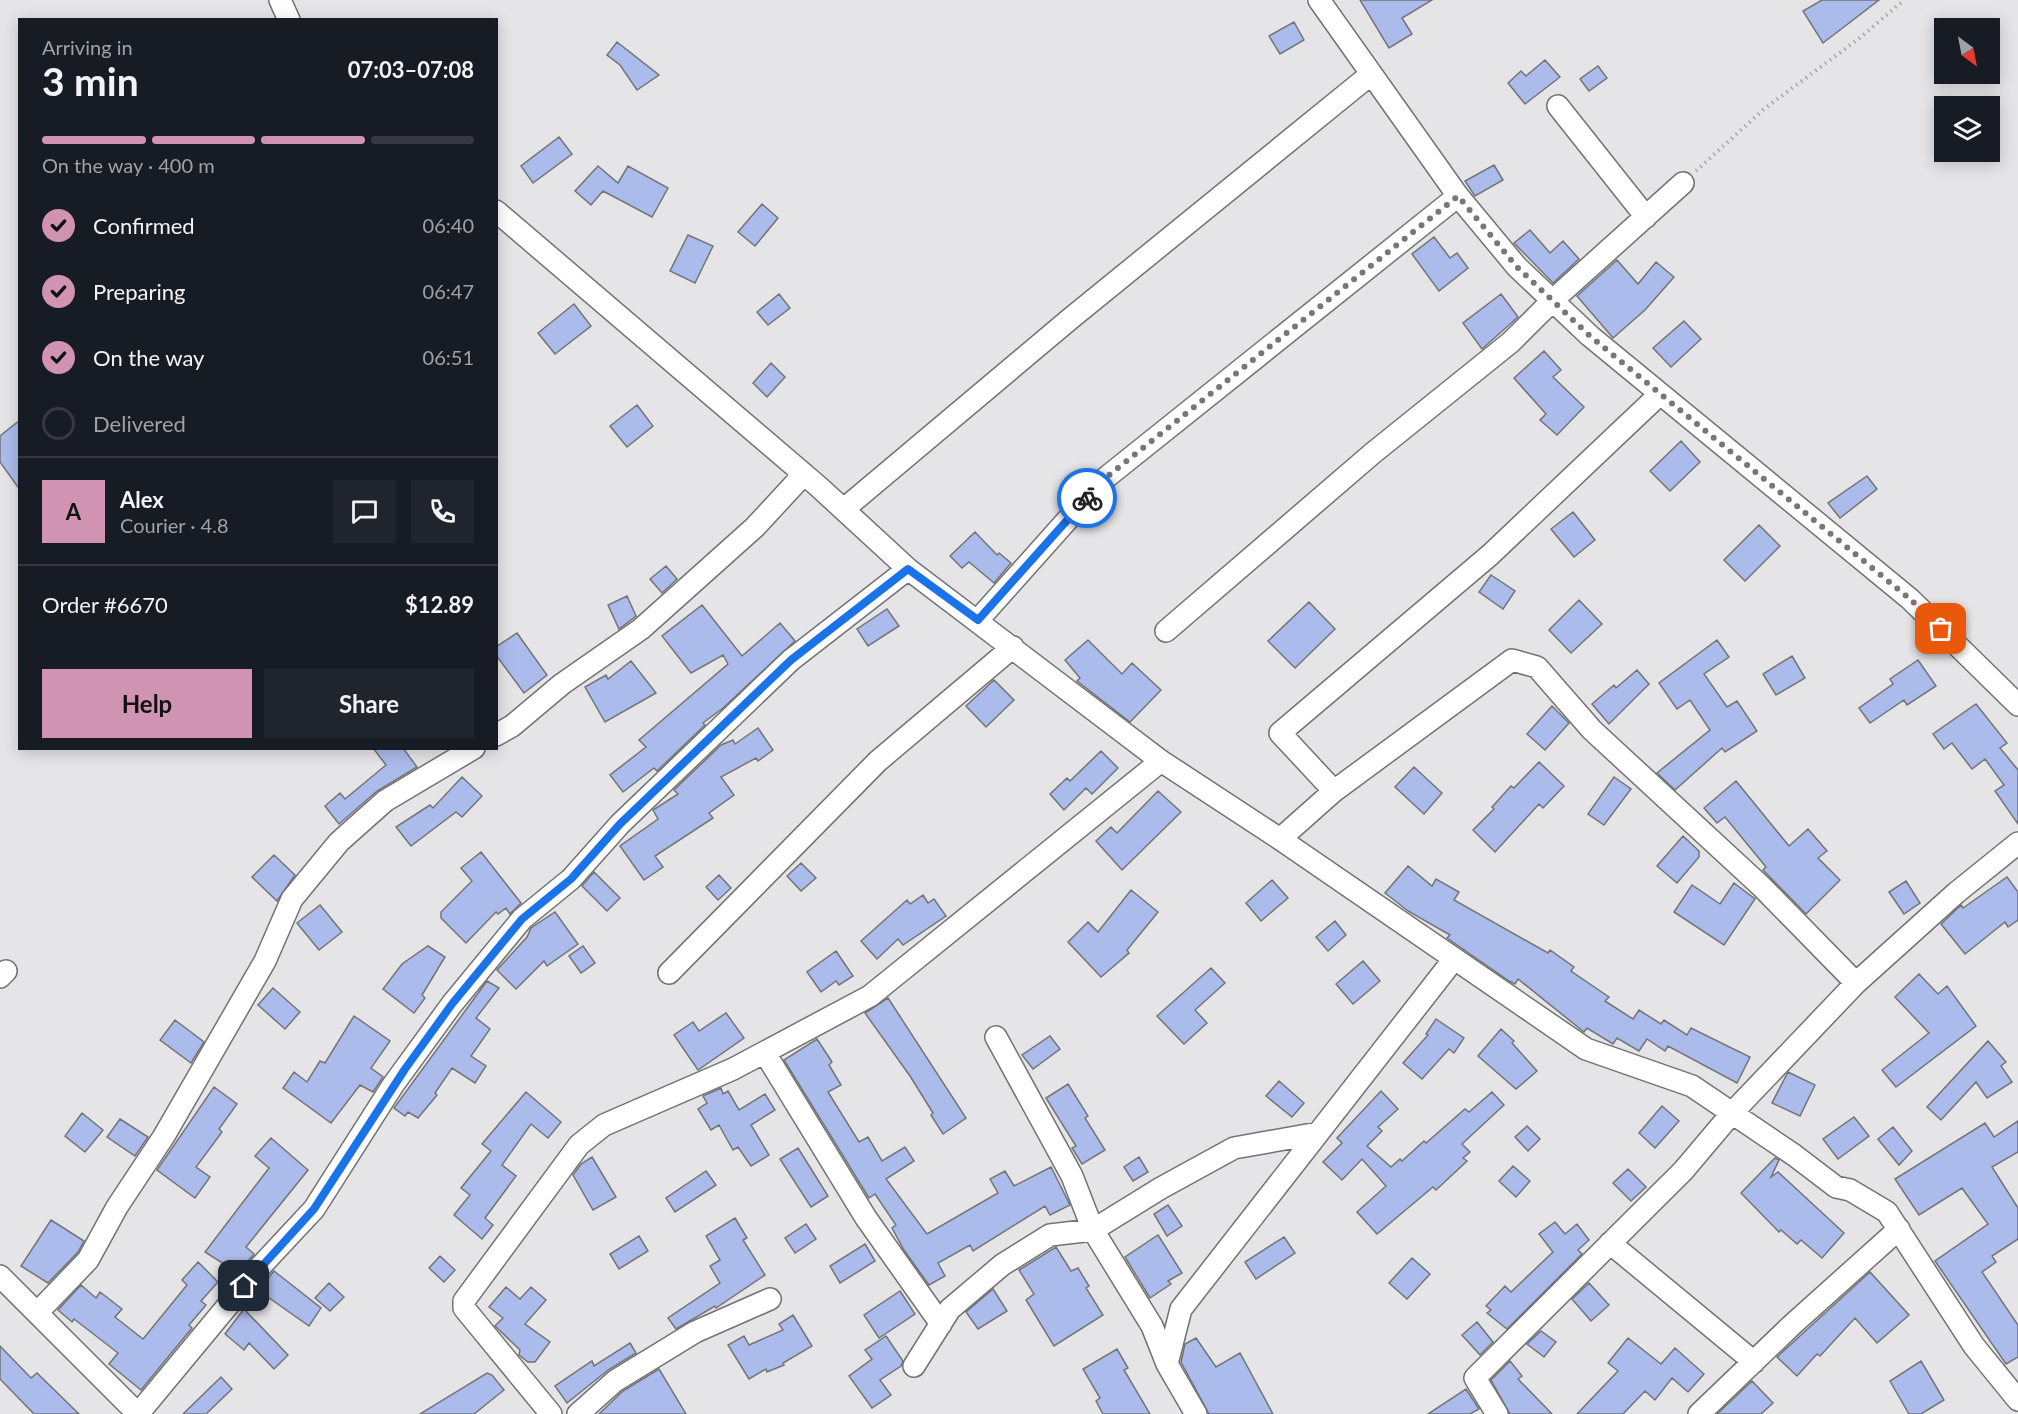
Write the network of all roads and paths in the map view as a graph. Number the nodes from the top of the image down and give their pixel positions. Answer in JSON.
{"nodes":[{"id":1,"x":280,"y":0,"type":"edge"},
{"id":2,"x":1319,"y":0,"type":"edge"},
{"id":3,"x":1904,"y":0,"type":"edge"},
{"id":4,"x":288,"y":18,"type":"edge"},
{"id":5,"x":1370,"y":75,"type":"junction"},
{"id":6,"x":1558,"y":106,"type":"dead end"},
{"id":7,"x":1683,"y":183,"type":"joint"},
{"id":8,"x":1458,"y":196,"type":"junction"},
{"id":9,"x":498,"y":213,"type":"edge"},
{"id":10,"x":1646,"y":217,"type":"junction"},
{"id":11,"x":1553,"y":300,"type":"junction"},
{"id":12,"x":1660,"y":394,"type":"junction"},
{"id":13,"x":804,"y":474,"type":"junction"},
{"id":14,"x":844,"y":509,"type":"junction"},
{"id":15,"x":908,"y":569,"type":"junction"},
{"id":16,"x":978,"y":620,"type":"junction"},
{"id":17,"x":1166,"y":631,"type":"dead end"},
{"id":18,"x":1013,"y":647,"type":"junction"},
{"id":19,"x":2018,"y":705,"type":"edge"},
{"id":20,"x":498,"y":734,"type":"edge"},
{"id":21,"x":471,"y":750,"type":"edge"},
{"id":22,"x":1161,"y":761,"type":"junction"},
{"id":23,"x":1334,"y":790,"type":"junction"},
{"id":24,"x":1280,"y":839,"type":"junction"},
{"id":25,"x":2018,"y":843,"type":"edge"},
{"id":26,"x":1454,"y":959,"type":"junction"},
{"id":27,"x":669,"y":973,"type":"dead end"},
{"id":28,"x":1857,"y":983,"type":"junction"},
{"id":29,"x":996,"y":1037,"type":"dead end"},
{"id":30,"x":765,"y":1053,"type":"junction"},
{"id":31,"x":1732,"y":1113,"type":"junction"},
{"id":32,"x":1318,"y":1133,"type":"junction"},
{"id":33,"x":1899,"y":1229,"type":"junction"},
{"id":34,"x":1093,"y":1230,"type":"junction"},
{"id":35,"x":1610,"y":1242,"type":"junction"},
{"id":36,"x":0,"y":1276,"type":"edge"},
{"id":37,"x":770,"y":1299,"type":"dead end"},
{"id":38,"x":37,"y":1313,"type":"junction"},
{"id":39,"x":941,"y":1324,"type":"junction"},
{"id":40,"x":1754,"y":1362,"type":"junction"},
{"id":41,"x":1167,"y":1364,"type":"junction"},
{"id":42,"x":914,"y":1366,"type":"dead end"},
{"id":43,"x":2018,"y":1400,"type":"edge"},
{"id":44,"x":138,"y":1414,"type":"edge"},
{"id":45,"x":551,"y":1414,"type":"edge"},
{"id":46,"x":578,"y":1414,"type":"edge"},
{"id":47,"x":1196,"y":1414,"type":"edge"},
{"id":48,"x":1497,"y":1414,"type":"edge"},
{"id":49,"x":1699,"y":1414,"type":"edge"}],
"edges":[{"from":1,"to":4,"type":"street"},
{"from":2,"to":5,"type":"street"},
{"from":3,"to":7,"type":"path"},
{"from":5,"to":8,"type":"street"},
{"from":5,"to":14,"type":"street"},
{"from":6,"to":10,"type":"street"},
{"from":7,"to":10,"type":"street"},
{"from":8,"to":11,"type":"street"},
{"from":8,"to":16,"type":"street"},
{"from":9,"to":13,"type":"street"},
{"from":10,"to":11,"type":"street"},
{"from":11,"to":12,"type":"street"},
{"from":11,"to":17,"type":"street"},
{"from":12,"to":19,"type":"street"},
{"from":12,"to":23,"type":"street"},
{"from":13,"to":14,"type":"street"},
{"from":13,"to":20,"type":"street"},
{"from":14,"to":15,"type":"street"},
{"from":15,"to":16,"type":"street"},
{"from":15,"to":44,"type":"street"},
{"from":16,"to":18,"type":"street"},
{"from":18,"to":22,"type":"street"},
{"from":18,"to":27,"type":"street"},
{"from":21,"to":38,"type":"street"},
{"from":22,"to":24,"type":"street"},
{"from":22,"to":30,"type":"street"},
{"from":23,"to":24,"type":"street"},
{"from":23,"to":28,"type":"street"},
{"from":24,"to":26,"type":"street"},
{"from":25,"to":28,"type":"street"},
{"from":26,"to":31,"type":"street"},
{"from":26,"to":32,"type":"street"},
{"from":28,"to":31,"type":"street"},
{"from":29,"to":34,"type":"street"},
{"from":30,"to":39,"type":"street"},
{"from":30,"to":45,"type":"street"},
{"from":31,"to":33,"type":"street"},
{"from":31,"to":35,"type":"street"},
{"from":32,"to":34,"type":"street"},
{"from":32,"to":41,"type":"street"},
{"from":33,"to":40,"type":"street"},
{"from":33,"to":43,"type":"street"},
{"from":34,"to":39,"type":"street"},
{"from":34,"to":41,"type":"street"},
{"from":35,"to":40,"type":"street"},
{"from":35,"to":48,"type":"street"},
{"from":36,"to":38,"type":"street"},
{"from":37,"to":46,"type":"street"},
{"from":38,"to":44,"type":"street"},
{"from":39,"to":42,"type":"street"},
{"from":40,"to":49,"type":"street"},
{"from":41,"to":47,"type":"street"}]}
